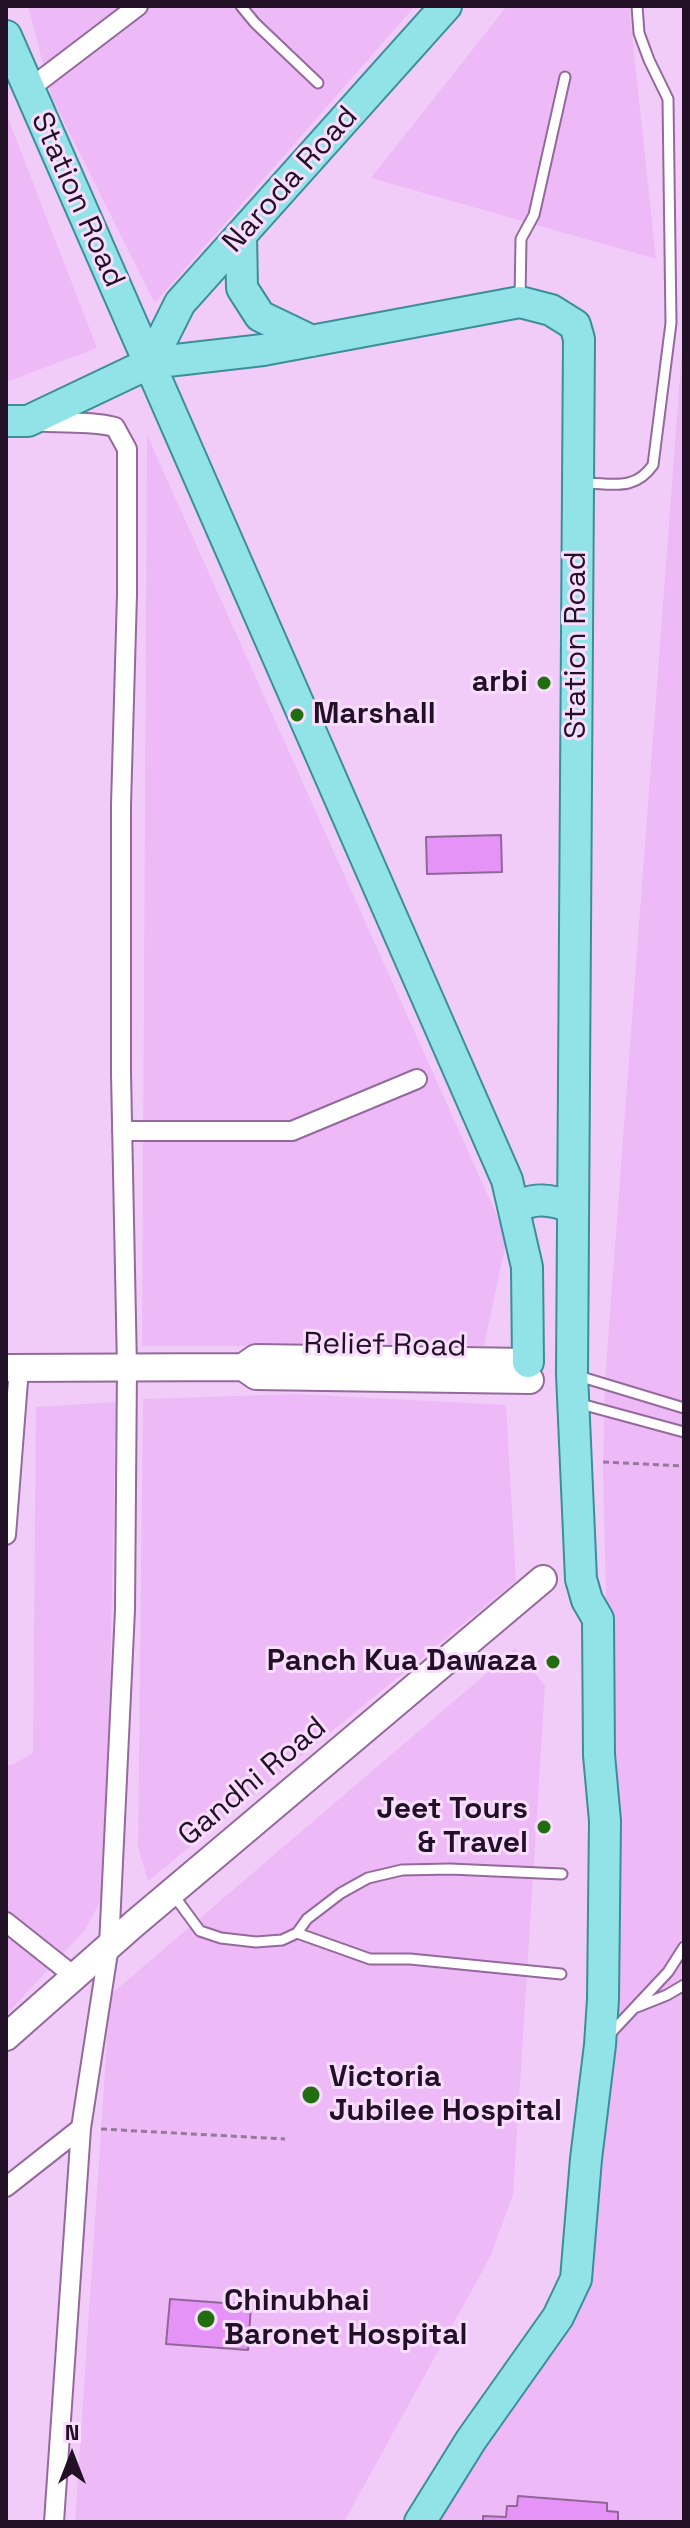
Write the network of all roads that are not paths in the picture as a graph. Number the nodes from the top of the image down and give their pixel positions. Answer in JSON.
{"nodes":[{"id":1,"x":138,"y":6,"type":"edge"},
{"id":2,"x":241,"y":6,"type":"edge"},
{"id":3,"x":446,"y":6,"type":"edge"},
{"id":4,"x":637,"y":6,"type":"edge"},
{"id":5,"x":6,"y":36,"type":"edge"},
{"id":6,"x":565,"y":77,"type":"dead end"},
{"id":7,"x":318,"y":83,"type":"dead end"},
{"id":8,"x":29,"y":89,"type":"junction"},
{"id":9,"x":241,"y":235,"type":"junction"},
{"id":10,"x":116,"y":288,"type":"junction"},
{"id":11,"x":520,"y":302,"type":"junction"},
{"id":12,"x":180,"y":303,"type":"junction"},
{"id":13,"x":312,"y":341,"type":"junction"},
{"id":14,"x":150,"y":363,"type":"junction"},
{"id":15,"x":17,"y":421,"type":"edge"},
{"id":16,"x":578,"y":483,"type":"junction"},
{"id":17,"x":417,"y":1079,"type":"dead end"},
{"id":18,"x":122,"y":1131,"type":"junction"},
{"id":19,"x":573,"y":1208,"type":"junction"},
{"id":20,"x":514,"y":1211,"type":"junction"},
{"id":21,"x":13,"y":1368,"type":"edge"},
{"id":22,"x":127,"y":1368,"type":"junction"},
{"id":23,"x":529,"y":1371,"type":"joint"},
{"id":24,"x":573,"y":1388,"type":"junction"},
{"id":25,"x":684,"y":1408,"type":"edge"},
{"id":26,"x":684,"y":1432,"type":"edge"},
{"id":27,"x":6,"y":1535,"type":"edge"},
{"id":28,"x":543,"y":1579,"type":"dead end"},
{"id":29,"x":562,"y":1874,"type":"dead end"},
{"id":30,"x":172,"y":1892,"type":"junction"},
{"id":31,"x":6,"y":1922,"type":"edge"},
{"id":32,"x":297,"y":1933,"type":"junction"},
{"id":33,"x":109,"y":1946,"type":"junction"},
{"id":34,"x":684,"y":1947,"type":"edge"},
{"id":35,"x":561,"y":1974,"type":"dead end"},
{"id":36,"x":74,"y":1976,"type":"junction"},
{"id":37,"x":684,"y":1985,"type":"edge"},
{"id":38,"x":635,"y":2007,"type":"junction"},
{"id":39,"x":6,"y":2037,"type":"edge"},
{"id":40,"x":600,"y":2045,"type":"junction"},
{"id":41,"x":81,"y":2128,"type":"junction"},
{"id":42,"x":6,"y":2187,"type":"edge"},
{"id":43,"x":54,"y":2522,"type":"edge"},
{"id":44,"x":420,"y":2522,"type":"edge"}],
"edges":[{"from":1,"to":8,"type":"street"},
{"from":2,"to":7,"type":"lane"},
{"from":3,"to":9,"type":"main road","name":"Naroda Road"},
{"from":4,"to":16,"type":"lane"},
{"from":5,"to":8,"type":"main road","name":"Station Road"},
{"from":6,"to":11,"type":"lane"},
{"from":8,"to":10,"type":"main road","name":"Station Road"},
{"from":9,"to":12,"type":"main road","name":"Naroda Road"},
{"from":9,"to":13,"type":"main road"},
{"from":10,"to":12,"type":"main road"},
{"from":10,"to":14,"type":"main road","name":"Station Road"},
{"from":11,"to":13,"type":"main road","name":"Station Road"},
{"from":11,"to":16,"type":"main road","name":"Station Road"},
{"from":12,"to":14,"type":"main road","name":"Naroda Road"},
{"from":13,"to":14,"type":"main road","name":"Station Road"},
{"from":14,"to":15,"type":"main road"},
{"from":14,"to":20,"type":"main road","name":"Station Road"},
{"from":15,"to":18,"type":"street"},
{"from":16,"to":19,"type":"main road","name":"Station Road"},
{"from":17,"to":18,"type":"street"},
{"from":18,"to":22,"type":"street"},
{"from":19,"to":20,"type":"main road"},
{"from":19,"to":24,"type":"main road","name":"Station Road"},
{"from":20,"to":23,"type":"main road","name":"Station Road"},
{"from":21,"to":22,"type":"main road","name":"Relief Road"},
{"from":21,"to":27,"type":"street"},
{"from":22,"to":23,"type":"main road","name":"Relief Road"},
{"from":22,"to":33,"type":"street"},
{"from":24,"to":25,"type":"lane"},
{"from":24,"to":26,"type":"lane"},
{"from":24,"to":40,"type":"main road","name":"Station Road"},
{"from":28,"to":30,"type":"main road","name":"Gandhi Road"},
{"from":29,"to":32,"type":"lane"},
{"from":30,"to":32,"type":"lane"},
{"from":30,"to":33,"type":"main road","name":"Gandhi Road"},
{"from":31,"to":36,"type":"street"},
{"from":32,"to":35,"type":"lane"},
{"from":33,"to":36,"type":"main road","name":"Gandhi Road"},
{"from":33,"to":41,"type":"street"},
{"from":34,"to":38,"type":"lane"},
{"from":36,"to":39,"type":"main road","name":"Gandhi Road"},
{"from":37,"to":38,"type":"lane"},
{"from":38,"to":40,"type":"lane"},
{"from":40,"to":44,"type":"main road","name":"Station Road"},
{"from":41,"to":42,"type":"street"},
{"from":41,"to":43,"type":"street"}]}
